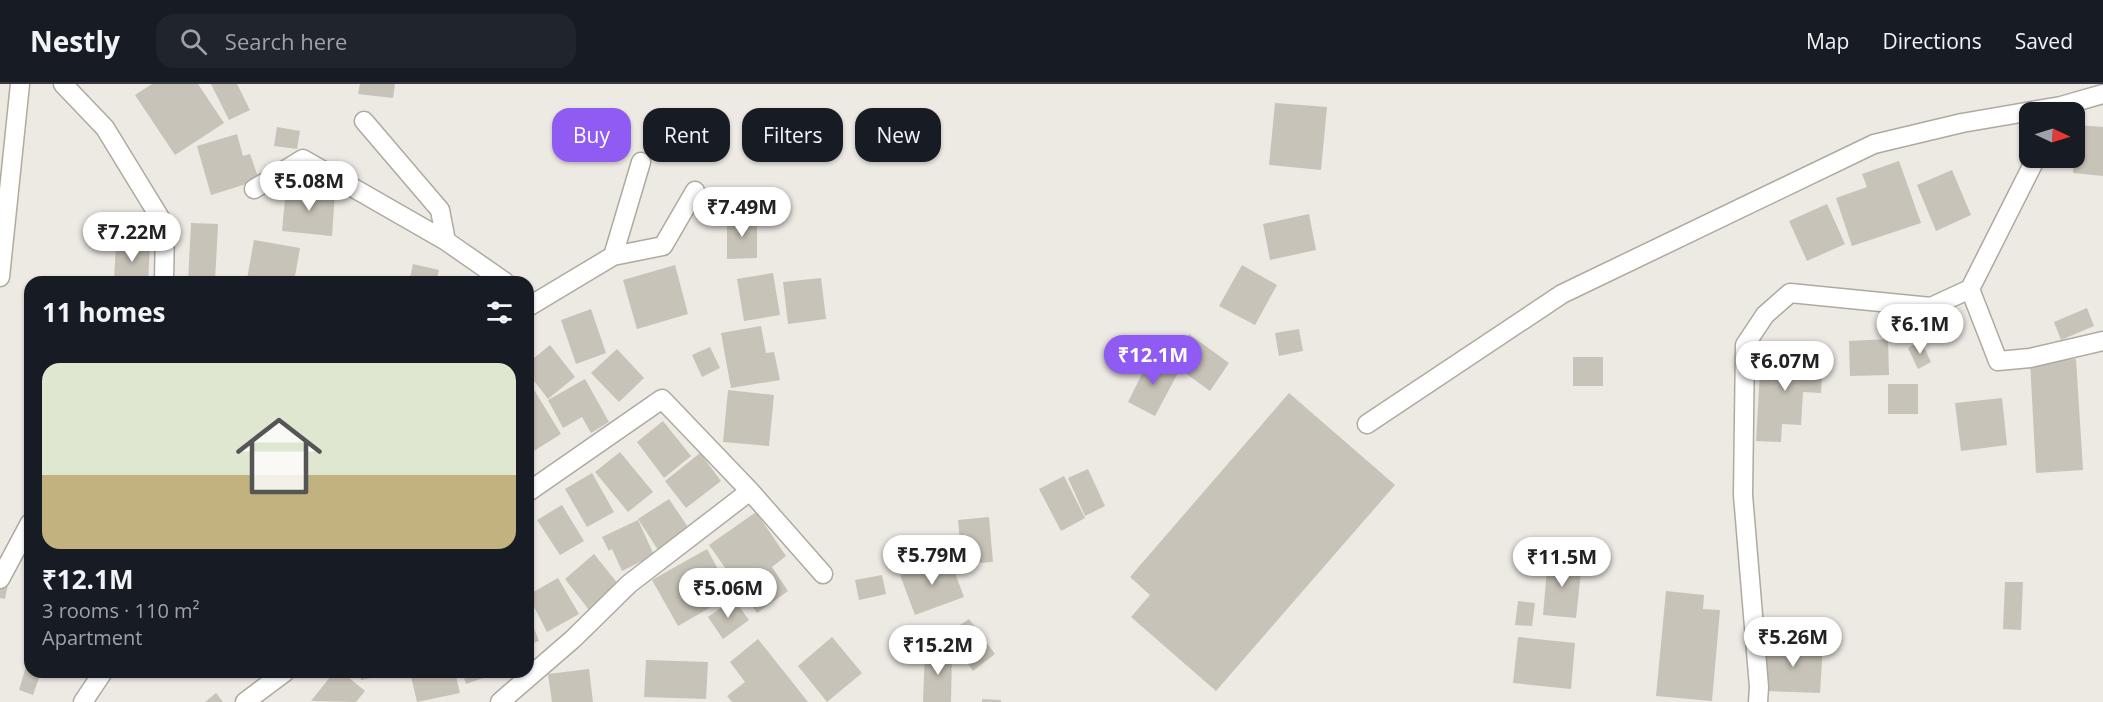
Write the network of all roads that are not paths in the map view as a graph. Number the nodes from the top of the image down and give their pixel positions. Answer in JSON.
{"nodes":[{"id":1,"x":20,"y":84,"type":"edge"},
{"id":2,"x":63,"y":84,"type":"edge"},
{"id":3,"x":2103,"y":94,"type":"edge"},
{"id":4,"x":2080,"y":102,"type":"edge"},
{"id":5,"x":2019,"y":115,"type":"edge"},
{"id":6,"x":364,"y":121,"type":"dead end"},
{"id":7,"x":641,"y":162,"type":"dead end"},
{"id":8,"x":2031,"y":168,"type":"edge"},
{"id":9,"x":254,"y":189,"type":"dead end"},
{"id":10,"x":695,"y":191,"type":"dead end"},
{"id":11,"x":446,"y":241,"type":"junction"},
{"id":12,"x":613,"y":256,"type":"junction"},
{"id":13,"x":164,"y":276,"type":"edge"},
{"id":14,"x":497,"y":276,"type":"edge"},
{"id":15,"x":0,"y":277,"type":"edge"},
{"id":16,"x":1970,"y":289,"type":"junction"},
{"id":17,"x":534,"y":300,"type":"edge"},
{"id":18,"x":2103,"y":341,"type":"edge"},
{"id":19,"x":1367,"y":424,"type":"dead end"},
{"id":20,"x":534,"y":488,"type":"edge"},
{"id":21,"x":750,"y":491,"type":"junction"},
{"id":22,"x":24,"y":534,"type":"edge"},
{"id":23,"x":823,"y":574,"type":"dead end"},
{"id":24,"x":0,"y":579,"type":"edge"},
{"id":25,"x":534,"y":673,"type":"edge"},
{"id":26,"x":99,"y":678,"type":"edge"},
{"id":27,"x":277,"y":678,"type":"edge"},
{"id":28,"x":528,"y":678,"type":"edge"},
{"id":29,"x":83,"y":702,"type":"edge"},
{"id":30,"x":245,"y":702,"type":"edge"},
{"id":31,"x":500,"y":702,"type":"edge"},
{"id":32,"x":1758,"y":702,"type":"edge"}],
"edges":[{"from":1,"to":15,"type":"street"},
{"from":2,"to":13,"type":"street"},
{"from":3,"to":4,"type":"street"},
{"from":5,"to":19,"type":"street"},
{"from":6,"to":11,"type":"street"},
{"from":7,"to":12,"type":"street"},
{"from":8,"to":16,"type":"street"},
{"from":9,"to":11,"type":"street"},
{"from":10,"to":12,"type":"street"},
{"from":11,"to":14,"type":"street"},
{"from":12,"to":17,"type":"street"},
{"from":16,"to":18,"type":"street"},
{"from":16,"to":32,"type":"street"},
{"from":20,"to":21,"type":"street"},
{"from":21,"to":23,"type":"street"},
{"from":21,"to":25,"type":"street"},
{"from":22,"to":24,"type":"street"},
{"from":26,"to":29,"type":"street"},
{"from":27,"to":30,"type":"street"},
{"from":28,"to":31,"type":"street"}]}
